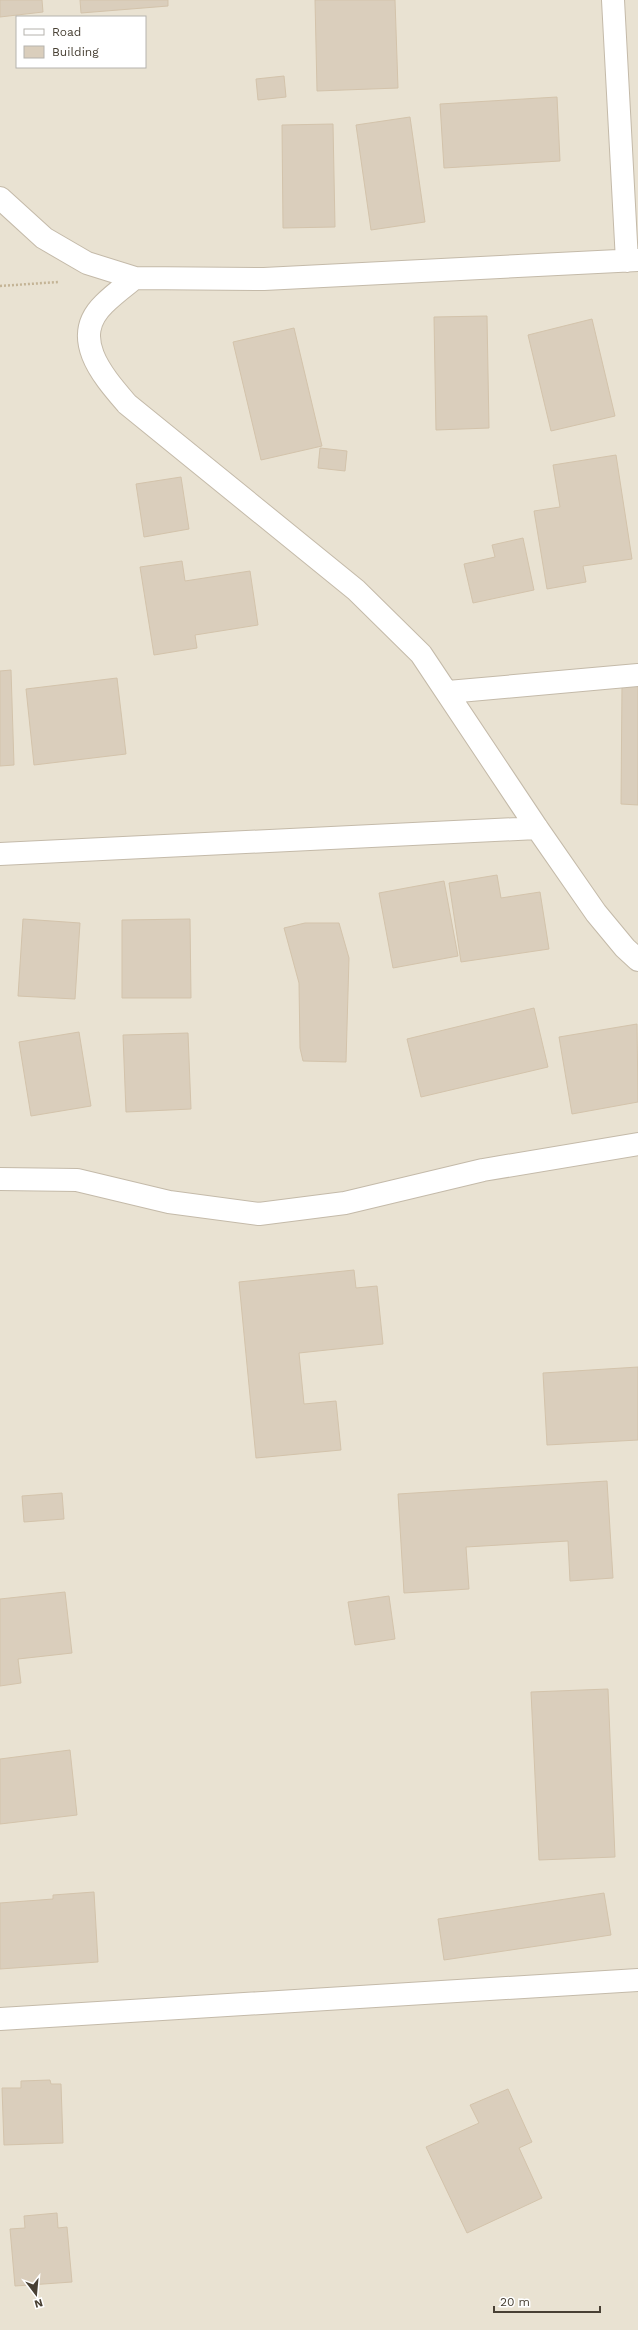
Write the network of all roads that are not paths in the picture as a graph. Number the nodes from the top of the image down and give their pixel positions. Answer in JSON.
{"nodes":[{"id":1,"x":612,"y":0,"type":"edge"},
{"id":2,"x":0,"y":198,"type":"edge"},
{"id":3,"x":632,"y":261,"type":"edge"},
{"id":4,"x":135,"y":278,"type":"junction"},
{"id":5,"x":638,"y":675,"type":"edge"},
{"id":6,"x":448,"y":692,"type":"junction"},
{"id":7,"x":537,"y":828,"type":"junction"},
{"id":8,"x":0,"y":854,"type":"edge"},
{"id":9,"x":638,"y":960,"type":"edge"},
{"id":10,"x":638,"y":1144,"type":"edge"},
{"id":11,"x":0,"y":1179,"type":"edge"},
{"id":12,"x":638,"y":1980,"type":"edge"},
{"id":13,"x":0,"y":2019,"type":"edge"}],
"edges":[{"from":1,"to":3,"type":"street"},
{"from":2,"to":4,"type":"street"},
{"from":3,"to":4,"type":"street"},
{"from":4,"to":6,"type":"street"},
{"from":5,"to":6,"type":"street"},
{"from":6,"to":7,"type":"street"},
{"from":7,"to":8,"type":"street"},
{"from":7,"to":9,"type":"street"},
{"from":10,"to":11,"type":"street"},
{"from":12,"to":13,"type":"street"}]}
